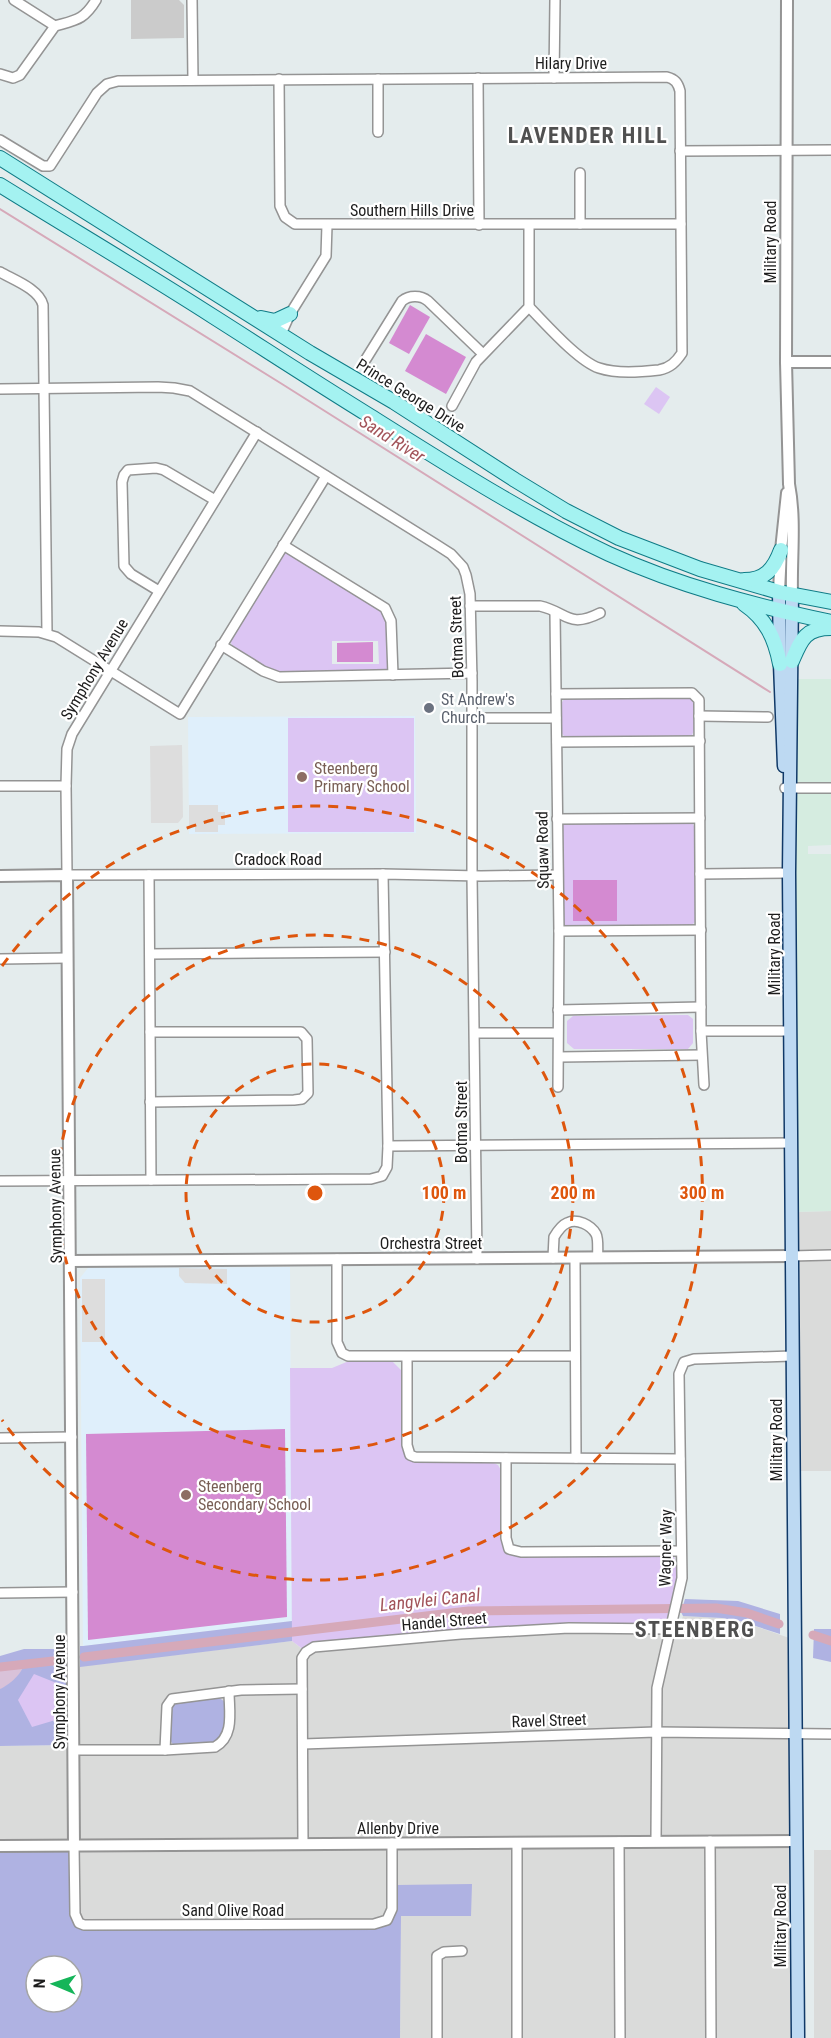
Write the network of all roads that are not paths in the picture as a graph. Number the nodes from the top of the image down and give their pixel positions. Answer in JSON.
{"nodes":[{"id":1,"x":14,"y":0,"type":"edge"},
{"id":2,"x":96,"y":0,"type":"edge"},
{"id":3,"x":192,"y":0,"type":"edge"},
{"id":4,"x":555,"y":0,"type":"edge"},
{"id":5,"x":787,"y":0,"type":"edge"},
{"id":6,"x":55,"y":26,"type":"junction"},
{"id":7,"x":0,"y":74,"type":"edge"},
{"id":8,"x":478,"y":78,"type":"junction"},
{"id":9,"x":554,"y":78,"type":"junction"},
{"id":10,"x":279,"y":79,"type":"junction"},
{"id":11,"x":378,"y":79,"type":"junction"},
{"id":12,"x":193,"y":80,"type":"junction"},
{"id":13,"x":378,"y":132,"type":"dead end"},
{"id":14,"x":0,"y":140,"type":"edge"},
{"id":15,"x":831,"y":150,"type":"edge"},
{"id":16,"x":680,"y":151,"type":"junction"},
{"id":17,"x":788,"y":151,"type":"junction"},
{"id":18,"x":0,"y":158,"type":"edge"},
{"id":19,"x":580,"y":173,"type":"dead end"},
{"id":20,"x":0,"y":185,"type":"edge"},
{"id":21,"x":580,"y":224,"type":"junction"},
{"id":22,"x":681,"y":224,"type":"junction"},
{"id":23,"x":327,"y":225,"type":"junction"},
{"id":24,"x":479,"y":225,"type":"junction"},
{"id":25,"x":529,"y":225,"type":"junction"},
{"id":26,"x":0,"y":272,"type":"edge"},
{"id":27,"x":237,"y":306,"type":"junction"},
{"id":28,"x":529,"y":307,"type":"junction"},
{"id":29,"x":290,"y":314,"type":"junction"},
{"id":30,"x":281,"y":334,"type":"junction"},
{"id":31,"x":483,"y":354,"type":"junction"},
{"id":32,"x":366,"y":359,"type":"dead end"},
{"id":33,"x":786,"y":362,"type":"junction"},
{"id":34,"x":831,"y":362,"type":"edge"},
{"id":35,"x":45,"y":388,"type":"junction"},
{"id":36,"x":0,"y":389,"type":"edge"},
{"id":37,"x":452,"y":406,"type":"dead end"},
{"id":38,"x":257,"y":432,"type":"junction"},
{"id":39,"x":326,"y":476,"type":"junction"},
{"id":40,"x":789,"y":484,"type":"junction"},
{"id":41,"x":215,"y":500,"type":"junction"},
{"id":42,"x":284,"y":545,"type":"junction"},
{"id":43,"x":781,"y":550,"type":"junction"},
{"id":44,"x":730,"y":578,"type":"junction"},
{"id":45,"x":159,"y":591,"type":"junction"},
{"id":46,"x":786,"y":593,"type":"junction"},
{"id":47,"x":740,"y":601,"type":"junction"},
{"id":48,"x":831,"y":602,"type":"edge"},
{"id":49,"x":470,"y":606,"type":"junction"},
{"id":50,"x":555,"y":612,"type":"junction"},
{"id":51,"x":786,"y":612,"type":"junction"},
{"id":52,"x":600,"y":613,"type":"dead end"},
{"id":53,"x":831,"y":622,"type":"edge"},
{"id":54,"x":831,"y":628,"type":"edge"},
{"id":55,"x":0,"y":632,"type":"edge"},
{"id":56,"x":47,"y":633,"type":"junction"},
{"id":57,"x":221,"y":645,"type":"junction"},
{"id":58,"x":786,"y":662,"type":"junction"},
{"id":59,"x":110,"y":672,"type":"junction"},
{"id":60,"x":472,"y":673,"type":"junction"},
{"id":61,"x":393,"y":675,"type":"junction"},
{"id":62,"x":556,"y":694,"type":"junction"},
{"id":63,"x":699,"y":716,"type":"junction"},
{"id":64,"x":768,"y":717,"type":"dead end"},
{"id":65,"x":472,"y":718,"type":"junction"},
{"id":66,"x":556,"y":718,"type":"junction"},
{"id":67,"x":700,"y":741,"type":"junction"},
{"id":68,"x":556,"y":742,"type":"junction"},
{"id":69,"x":0,"y":786,"type":"edge"},
{"id":70,"x":66,"y":786,"type":"junction"},
{"id":71,"x":788,"y":788,"type":"junction"},
{"id":72,"x":831,"y":788,"type":"edge"},
{"id":73,"x":700,"y":818,"type":"junction"},
{"id":74,"x":557,"y":819,"type":"junction"},
{"id":75,"x":789,"y":873,"type":"junction"},
{"id":76,"x":383,"y":874,"type":"junction"},
{"id":77,"x":700,"y":874,"type":"junction"},
{"id":78,"x":67,"y":875,"type":"junction"},
{"id":79,"x":149,"y":875,"type":"junction"},
{"id":80,"x":557,"y":875,"type":"junction"},
{"id":81,"x":0,"y":876,"type":"edge"},
{"id":82,"x":472,"y":876,"type":"junction"},
{"id":83,"x":701,"y":930,"type":"junction"},
{"id":84,"x":559,"y":931,"type":"junction"},
{"id":85,"x":385,"y":952,"type":"junction"},
{"id":86,"x":150,"y":954,"type":"junction"},
{"id":87,"x":67,"y":958,"type":"junction"},
{"id":88,"x":0,"y":959,"type":"edge"},
{"id":89,"x":701,"y":1007,"type":"junction"},
{"id":90,"x":558,"y":1010,"type":"junction"},
{"id":91,"x":701,"y":1031,"type":"junction"},
{"id":92,"x":790,"y":1031,"type":"junction"},
{"id":93,"x":150,"y":1032,"type":"junction"},
{"id":94,"x":476,"y":1033,"type":"junction"},
{"id":95,"x":557,"y":1033,"type":"junction"},
{"id":96,"x":702,"y":1056,"type":"junction"},
{"id":97,"x":559,"y":1057,"type":"junction"},
{"id":98,"x":704,"y":1086,"type":"dead end"},
{"id":99,"x":558,"y":1087,"type":"dead end"},
{"id":100,"x":150,"y":1102,"type":"junction"},
{"id":101,"x":791,"y":1143,"type":"junction"},
{"id":102,"x":476,"y":1144,"type":"junction"},
{"id":103,"x":388,"y":1146,"type":"junction"},
{"id":104,"x":151,"y":1180,"type":"junction"},
{"id":105,"x":0,"y":1181,"type":"edge"},
{"id":106,"x":69,"y":1181,"type":"junction"},
{"id":107,"x":831,"y":1255,"type":"edge"},
{"id":108,"x":791,"y":1256,"type":"junction"},
{"id":109,"x":598,"y":1257,"type":"junction"},
{"id":110,"x":477,"y":1258,"type":"junction"},
{"id":111,"x":553,"y":1258,"type":"junction"},
{"id":112,"x":575,"y":1258,"type":"junction"},
{"id":113,"x":336,"y":1259,"type":"junction"},
{"id":114,"x":70,"y":1261,"type":"junction"},
{"id":115,"x":575,"y":1356,"type":"junction"},
{"id":116,"x":792,"y":1356,"type":"junction"},
{"id":117,"x":407,"y":1358,"type":"junction"},
{"id":118,"x":72,"y":1437,"type":"junction"},
{"id":119,"x":0,"y":1438,"type":"edge"},
{"id":120,"x":506,"y":1458,"type":"junction"},
{"id":121,"x":576,"y":1458,"type":"junction"},
{"id":122,"x":680,"y":1459,"type":"junction"},
{"id":123,"x":681,"y":1551,"type":"junction"},
{"id":124,"x":73,"y":1592,"type":"junction"},
{"id":125,"x":0,"y":1593,"type":"edge"},
{"id":126,"x":670,"y":1629,"type":"junction"},
{"id":127,"x":302,"y":1689,"type":"junction"},
{"id":128,"x":229,"y":1691,"type":"junction"},
{"id":129,"x":656,"y":1732,"type":"junction"},
{"id":130,"x":795,"y":1733,"type":"junction"},
{"id":131,"x":831,"y":1734,"type":"edge"},
{"id":132,"x":303,"y":1744,"type":"junction"},
{"id":133,"x":74,"y":1750,"type":"junction"},
{"id":134,"x":165,"y":1750,"type":"junction"},
{"id":135,"x":710,"y":1841,"type":"junction"},
{"id":136,"x":796,"y":1841,"type":"junction"},
{"id":137,"x":619,"y":1842,"type":"junction"},
{"id":138,"x":656,"y":1842,"type":"junction"},
{"id":139,"x":392,"y":1843,"type":"junction"},
{"id":140,"x":517,"y":1843,"type":"junction"},
{"id":141,"x":303,"y":1844,"type":"junction"},
{"id":142,"x":0,"y":1846,"type":"edge"},
{"id":143,"x":74,"y":1846,"type":"junction"},
{"id":144,"x":462,"y":1951,"type":"dead end"},
{"id":145,"x":437,"y":2038,"type":"edge"},
{"id":146,"x":517,"y":2038,"type":"edge"},
{"id":147,"x":620,"y":2038,"type":"edge"},
{"id":148,"x":711,"y":2038,"type":"edge"},
{"id":149,"x":798,"y":2038,"type":"edge"}],
"edges":[{"from":1,"to":6,"type":"street"},
{"from":2,"to":6,"type":"street"},
{"from":3,"to":12,"type":"street"},
{"from":4,"to":9,"type":"street"},
{"from":5,"to":17,"type":"street","name":"Military Road"},
{"from":6,"to":7,"type":"street"},
{"from":8,"to":9,"type":"street","name":"Hilary Drive"},
{"from":8,"to":11,"type":"street","name":"Hilary Drive"},
{"from":8,"to":24,"type":"street"},
{"from":9,"to":16,"type":"street","name":"Hilary Drive"},
{"from":10,"to":11,"type":"street","name":"Hilary Drive"},
{"from":10,"to":12,"type":"street","name":"Hilary Drive"},
{"from":10,"to":23,"type":"street","name":"Southern Hills Drive"},
{"from":11,"to":13,"type":"street"},
{"from":12,"to":14,"type":"street","name":"Hilary Drive"},
{"from":15,"to":17,"type":"street"},
{"from":16,"to":17,"type":"street"},
{"from":16,"to":22,"type":"street","name":"Hilary Drive"},
{"from":17,"to":33,"type":"street","name":"Military Road"},
{"from":18,"to":27,"type":"main road","name":"Prince George Drive"},
{"from":19,"to":21,"type":"street"},
{"from":20,"to":47,"type":"main road"},
{"from":21,"to":22,"type":"street","name":"Southern Hills Drive"},
{"from":21,"to":25,"type":"street","name":"Southern Hills Drive"},
{"from":22,"to":28,"type":"street","name":"Hilary Drive"},
{"from":23,"to":24,"type":"street","name":"Southern Hills Drive"},
{"from":23,"to":29,"type":"street"},
{"from":24,"to":25,"type":"street","name":"Southern Hills Drive"},
{"from":25,"to":28,"type":"street"},
{"from":26,"to":35,"type":"street"},
{"from":27,"to":29,"type":"main road"},
{"from":27,"to":30,"type":"main road","name":"Prince George Drive"},
{"from":28,"to":31,"type":"street"},
{"from":29,"to":30,"type":"street"},
{"from":30,"to":44,"type":"main road","name":"Prince George Drive"},
{"from":31,"to":32,"type":"street"},
{"from":31,"to":37,"type":"street"},
{"from":33,"to":34,"type":"street"},
{"from":33,"to":40,"type":"street","name":"Military Road"},
{"from":35,"to":36,"type":"street","name":"Botma Street"},
{"from":35,"to":38,"type":"street","name":"Botma Street"},
{"from":35,"to":56,"type":"street"},
{"from":38,"to":39,"type":"street","name":"Botma Street"},
{"from":38,"to":41,"type":"street","name":"Symphony Avenue"},
{"from":39,"to":42,"type":"street"},
{"from":39,"to":49,"type":"street","name":"Botma Street"},
{"from":40,"to":43,"type":"street","name":"Military Road"},
{"from":40,"to":46,"type":"street","name":"Military Road"},
{"from":41,"to":45,"type":"street","name":"Symphony Avenue"},
{"from":41,"to":45,"type":"street"},
{"from":42,"to":57,"type":"street"},
{"from":42,"to":61,"type":"street"},
{"from":43,"to":44,"type":"main road"},
{"from":43,"to":46,"type":"street","name":"Military Road"},
{"from":44,"to":46,"type":"main road","name":"Prince George Drive"},
{"from":45,"to":59,"type":"street","name":"Symphony Avenue"},
{"from":46,"to":48,"type":"main road","name":"Prince George Drive"},
{"from":46,"to":51,"type":"main road","name":"Military Road"},
{"from":47,"to":51,"type":"main road"},
{"from":47,"to":58,"type":"main road"},
{"from":49,"to":50,"type":"street"},
{"from":49,"to":60,"type":"street","name":"Botma Street"},
{"from":50,"to":52,"type":"street"},
{"from":50,"to":62,"type":"street","name":"Squaw Road"},
{"from":51,"to":53,"type":"main road"},
{"from":51,"to":58,"type":"main road","name":"Military Road"},
{"from":54,"to":58,"type":"main road"},
{"from":55,"to":56,"type":"street"},
{"from":56,"to":59,"type":"street"},
{"from":57,"to":59,"type":"street"},
{"from":57,"to":61,"type":"street"},
{"from":58,"to":71,"type":"main road","name":"Military Road"},
{"from":59,"to":70,"type":"street","name":"Symphony Avenue"},
{"from":60,"to":61,"type":"street"},
{"from":60,"to":65,"type":"street","name":"Botma Street"},
{"from":62,"to":63,"type":"street"},
{"from":62,"to":66,"type":"street","name":"Squaw Road"},
{"from":63,"to":64,"type":"street"},
{"from":63,"to":67,"type":"street"},
{"from":65,"to":66,"type":"street"},
{"from":65,"to":82,"type":"street","name":"Botma Street"},
{"from":66,"to":68,"type":"street","name":"Squaw Road"},
{"from":67,"to":68,"type":"street"},
{"from":67,"to":73,"type":"street"},
{"from":68,"to":74,"type":"street","name":"Squaw Road"},
{"from":69,"to":70,"type":"street"},
{"from":70,"to":78,"type":"street","name":"Symphony Avenue"},
{"from":71,"to":72,"type":"street"},
{"from":71,"to":75,"type":"main road","name":"Military Road"},
{"from":73,"to":74,"type":"street"},
{"from":73,"to":77,"type":"street"},
{"from":74,"to":80,"type":"street","name":"Squaw Road"},
{"from":75,"to":77,"type":"street"},
{"from":75,"to":92,"type":"main road","name":"Military Road"},
{"from":76,"to":79,"type":"street","name":"Cradock Road"},
{"from":76,"to":82,"type":"street","name":"Cradock Road"},
{"from":76,"to":85,"type":"street"},
{"from":77,"to":83,"type":"street"},
{"from":78,"to":79,"type":"street","name":"Cradock Road"},
{"from":78,"to":81,"type":"street","name":"Cradock Road"},
{"from":78,"to":87,"type":"street","name":"Symphony Avenue"},
{"from":79,"to":86,"type":"street"},
{"from":80,"to":82,"type":"street","name":"Cradock Road"},
{"from":80,"to":84,"type":"street","name":"Squaw Road"},
{"from":82,"to":94,"type":"street","name":"Botma Street"},
{"from":83,"to":84,"type":"street"},
{"from":83,"to":89,"type":"street"},
{"from":84,"to":90,"type":"street","name":"Squaw Road"},
{"from":85,"to":86,"type":"street"},
{"from":85,"to":103,"type":"street"},
{"from":86,"to":93,"type":"street"},
{"from":87,"to":88,"type":"street"},
{"from":87,"to":106,"type":"street","name":"Symphony Avenue"},
{"from":89,"to":90,"type":"street"},
{"from":89,"to":91,"type":"street"},
{"from":90,"to":95,"type":"street","name":"Squaw Road"},
{"from":91,"to":92,"type":"street"},
{"from":91,"to":96,"type":"street"},
{"from":92,"to":101,"type":"main road","name":"Military Road"},
{"from":93,"to":100,"type":"street"},
{"from":93,"to":100,"type":"street"},
{"from":94,"to":95,"type":"street"},
{"from":94,"to":102,"type":"street","name":"Botma Street"},
{"from":95,"to":97,"type":"street","name":"Squaw Road"},
{"from":96,"to":97,"type":"street"},
{"from":96,"to":98,"type":"street"},
{"from":97,"to":99,"type":"street","name":"Squaw Road"},
{"from":100,"to":104,"type":"street"},
{"from":101,"to":102,"type":"street"},
{"from":101,"to":108,"type":"main road","name":"Military Road"},
{"from":102,"to":103,"type":"street"},
{"from":102,"to":110,"type":"street","name":"Botma Street"},
{"from":103,"to":104,"type":"street"},
{"from":104,"to":106,"type":"street"},
{"from":105,"to":106,"type":"street"},
{"from":106,"to":114,"type":"street","name":"Symphony Avenue"},
{"from":107,"to":108,"type":"street"},
{"from":108,"to":109,"type":"street","name":"Orchestra Street"},
{"from":108,"to":116,"type":"main road","name":"Military Road"},
{"from":109,"to":111,"type":"street"},
{"from":109,"to":112,"type":"street","name":"Orchestra Street"},
{"from":110,"to":111,"type":"street","name":"Orchestra Street"},
{"from":110,"to":113,"type":"street","name":"Orchestra Street"},
{"from":111,"to":112,"type":"street","name":"Orchestra Street"},
{"from":112,"to":115,"type":"street"},
{"from":113,"to":114,"type":"street","name":"Orchestra Street"},
{"from":113,"to":117,"type":"street"},
{"from":114,"to":118,"type":"street","name":"Symphony Avenue"},
{"from":115,"to":117,"type":"street"},
{"from":115,"to":121,"type":"street"},
{"from":116,"to":122,"type":"street","name":"Wagner Way"},
{"from":116,"to":130,"type":"main road","name":"Military Road"},
{"from":117,"to":120,"type":"street"},
{"from":118,"to":119,"type":"street"},
{"from":118,"to":124,"type":"street","name":"Symphony Avenue"},
{"from":120,"to":121,"type":"street"},
{"from":120,"to":123,"type":"street"},
{"from":121,"to":122,"type":"street"},
{"from":122,"to":123,"type":"street","name":"Wagner Way"},
{"from":123,"to":126,"type":"street","name":"Wagner Way"},
{"from":124,"to":125,"type":"street"},
{"from":124,"to":133,"type":"street","name":"Symphony Avenue"},
{"from":126,"to":127,"type":"street","name":"Handel Street"},
{"from":126,"to":129,"type":"street","name":"Wagner Way"},
{"from":127,"to":128,"type":"street"},
{"from":127,"to":132,"type":"street","name":"Handel Street"},
{"from":128,"to":134,"type":"street"},
{"from":128,"to":134,"type":"street"},
{"from":129,"to":130,"type":"street","name":"Ravel Street"},
{"from":129,"to":132,"type":"street","name":"Ravel Street"},
{"from":129,"to":138,"type":"street","name":"Wagner Way"},
{"from":130,"to":131,"type":"street","name":"Ravel Street"},
{"from":130,"to":136,"type":"main road","name":"Military Road"},
{"from":132,"to":141,"type":"street","name":"Handel Street"},
{"from":133,"to":134,"type":"street"},
{"from":133,"to":143,"type":"street","name":"Symphony Avenue"},
{"from":135,"to":136,"type":"street","name":"Allenby Drive"},
{"from":135,"to":138,"type":"street","name":"Allenby Drive"},
{"from":135,"to":148,"type":"street"},
{"from":136,"to":149,"type":"main road","name":"Military Road"},
{"from":137,"to":138,"type":"street","name":"Allenby Drive"},
{"from":137,"to":140,"type":"street","name":"Allenby Drive"},
{"from":137,"to":147,"type":"street"},
{"from":139,"to":140,"type":"street","name":"Allenby Drive"},
{"from":139,"to":141,"type":"street","name":"Allenby Drive"},
{"from":139,"to":143,"type":"street","name":"Sand Olive Road"},
{"from":140,"to":146,"type":"street"},
{"from":141,"to":143,"type":"street","name":"Allenby Drive"},
{"from":142,"to":143,"type":"street","name":"Allenby Drive"},
{"from":144,"to":145,"type":"street"}]}
